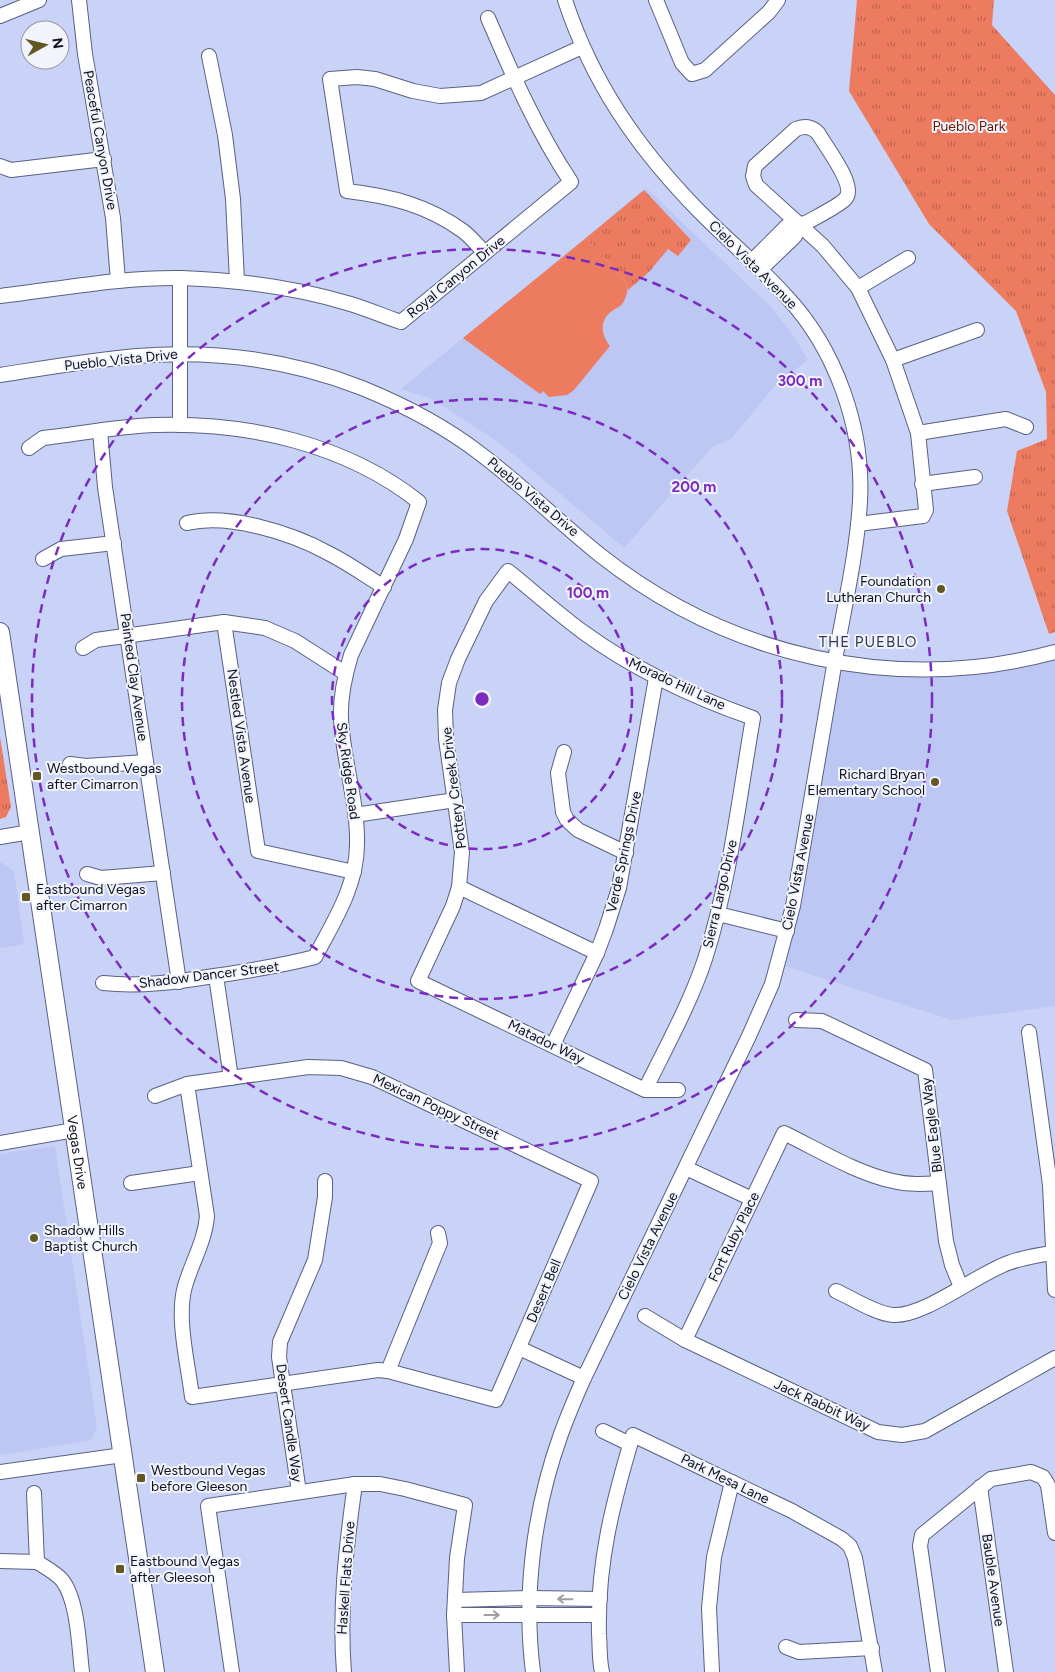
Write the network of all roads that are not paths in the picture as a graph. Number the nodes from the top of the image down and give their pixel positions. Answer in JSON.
{"nodes":[{"id":1,"x":39,"y":0,"type":"edge"},
{"id":2,"x":79,"y":0,"type":"edge"},
{"id":3,"x":565,"y":0,"type":"edge"},
{"id":4,"x":656,"y":0,"type":"edge"},
{"id":5,"x":778,"y":0,"type":"edge"},
{"id":6,"x":0,"y":16,"type":"edge"},
{"id":7,"x":488,"y":18,"type":"dead end"},
{"id":8,"x":582,"y":47,"type":"junction"},
{"id":9,"x":209,"y":56,"type":"dead end"},
{"id":10,"x":514,"y":78,"type":"junction"},
{"id":11,"x":104,"y":159,"type":"junction"},
{"id":12,"x":0,"y":166,"type":"edge"},
{"id":13,"x":799,"y":224,"type":"junction"},
{"id":14,"x":485,"y":253,"type":"junction"},
{"id":15,"x":908,"y":258,"type":"dead end"},
{"id":16,"x":756,"y":266,"type":"junction"},
{"id":17,"x":180,"y":278,"type":"junction"},
{"id":18,"x":118,"y":281,"type":"junction"},
{"id":19,"x":237,"y":281,"type":"junction"},
{"id":20,"x":858,"y":288,"type":"junction"},
{"id":21,"x":0,"y":296,"type":"edge"},
{"id":22,"x":977,"y":330,"type":"dead end"},
{"id":23,"x":180,"y":354,"type":"junction"},
{"id":24,"x":893,"y":360,"type":"junction"},
{"id":25,"x":0,"y":375,"type":"edge"},
{"id":26,"x":180,"y":425,"type":"junction"},
{"id":27,"x":1026,"y":427,"type":"dead end"},
{"id":28,"x":100,"y":431,"type":"junction"},
{"id":29,"x":918,"y":434,"type":"junction"},
{"id":30,"x":29,"y":448,"type":"dead end"},
{"id":31,"x":975,"y":477,"type":"dead end"},
{"id":32,"x":922,"y":484,"type":"junction"},
{"id":33,"x":187,"y":523,"type":"dead end"},
{"id":34,"x":858,"y":524,"type":"junction"},
{"id":35,"x":114,"y":543,"type":"junction"},
{"id":36,"x":43,"y":558,"type":"dead end"},
{"id":37,"x":508,"y":571,"type":"joint"},
{"id":38,"x":384,"y":588,"type":"junction"},
{"id":39,"x":224,"y":622,"type":"junction"},
{"id":40,"x":0,"y":632,"type":"edge"},
{"id":41,"x":127,"y":635,"type":"junction"},
{"id":42,"x":83,"y":648,"type":"dead end"},
{"id":43,"x":1055,"y":652,"type":"edge"},
{"id":44,"x":835,"y":662,"type":"junction"},
{"id":45,"x":346,"y":673,"type":"junction"},
{"id":46,"x":656,"y":678,"type":"junction"},
{"id":47,"x":753,"y":718,"type":"joint"},
{"id":48,"x":564,"y":752,"type":"dead end"},
{"id":49,"x":146,"y":762,"type":"junction"},
{"id":50,"x":70,"y":764,"type":"dead end"},
{"id":51,"x":455,"y":800,"type":"junction"},
{"id":52,"x":355,"y":815,"type":"junction"},
{"id":53,"x":30,"y":832,"type":"junction"},
{"id":54,"x":0,"y":837,"type":"edge"},
{"id":55,"x":626,"y":853,"type":"junction"},
{"id":56,"x":354,"y":872,"type":"junction"},
{"id":57,"x":163,"y":873,"type":"junction"},
{"id":58,"x":87,"y":874,"type":"dead end"},
{"id":59,"x":459,"y":887,"type":"junction"},
{"id":60,"x":718,"y":914,"type":"junction"},
{"id":61,"x":788,"y":931,"type":"junction"},
{"id":62,"x":597,"y":953,"type":"junction"},
{"id":63,"x":315,"y":957,"type":"joint"},
{"id":64,"x":216,"y":976,"type":"junction"},
{"id":65,"x":418,"y":981,"type":"joint"},
{"id":66,"x":179,"y":982,"type":"junction"},
{"id":67,"x":103,"y":983,"type":"dead end"},
{"id":68,"x":796,"y":1020,"type":"dead end"},
{"id":69,"x":1029,"y":1032,"type":"dead end"},
{"id":70,"x":553,"y":1045,"type":"junction"},
{"id":71,"x":231,"y":1078,"type":"junction"},
{"id":72,"x":187,"y":1084,"type":"junction"},
{"id":73,"x":645,"y":1090,"type":"junction"},
{"id":74,"x":678,"y":1090,"type":"dead end"},
{"id":75,"x":155,"y":1096,"type":"dead end"},
{"id":76,"x":74,"y":1130,"type":"junction"},
{"id":77,"x":0,"y":1143,"type":"edge"},
{"id":78,"x":686,"y":1168,"type":"junction"},
{"id":79,"x":200,"y":1173,"type":"junction"},
{"id":80,"x":325,"y":1181,"type":"dead end"},
{"id":81,"x":591,"y":1181,"type":"joint"},
{"id":82,"x":131,"y":1183,"type":"dead end"},
{"id":83,"x":939,"y":1183,"type":"junction"},
{"id":84,"x":752,"y":1199,"type":"junction"},
{"id":85,"x":438,"y":1233,"type":"dead end"},
{"id":86,"x":1053,"y":1253,"type":"junction"},
{"id":87,"x":961,"y":1287,"type":"junction"},
{"id":88,"x":1055,"y":1290,"type":"edge"},
{"id":89,"x":836,"y":1291,"type":"dead end"},
{"id":90,"x":645,"y":1316,"type":"dead end"},
{"id":91,"x":685,"y":1340,"type":"junction"},
{"id":92,"x":519,"y":1348,"type":"junction"},
{"id":93,"x":1055,"y":1358,"type":"edge"},
{"id":94,"x":388,"y":1371,"type":"junction"},
{"id":95,"x":584,"y":1378,"type":"junction"},
{"id":96,"x":283,"y":1384,"type":"junction"},
{"id":97,"x":602,"y":1431,"type":"dead end"},
{"id":98,"x":630,"y":1444,"type":"junction"},
{"id":99,"x":123,"y":1455,"type":"junction"},
{"id":100,"x":0,"y":1472,"type":"edge"},
{"id":101,"x":732,"y":1482,"type":"junction"},
{"id":102,"x":355,"y":1484,"type":"junction"},
{"id":103,"x":980,"y":1487,"type":"junction"},
{"id":104,"x":299,"y":1492,"type":"junction"},
{"id":105,"x":34,"y":1493,"type":"dead end"},
{"id":106,"x":1055,"y":1533,"type":"edge"},
{"id":107,"x":0,"y":1561,"type":"edge"},
{"id":108,"x":37,"y":1562,"type":"junction"},
{"id":109,"x":530,"y":1598,"type":"junction"},
{"id":110,"x":600,"y":1599,"type":"junction"},
{"id":111,"x":455,"y":1600,"type":"junction"},
{"id":112,"x":454,"y":1615,"type":"junction"},
{"id":113,"x":530,"y":1615,"type":"junction"},
{"id":114,"x":598,"y":1615,"type":"junction"},
{"id":115,"x":786,"y":1647,"type":"dead end"},
{"id":116,"x":872,"y":1648,"type":"junction"},
{"id":117,"x":82,"y":1672,"type":"edge"},
{"id":118,"x":155,"y":1672,"type":"edge"},
{"id":119,"x":232,"y":1672,"type":"edge"},
{"id":120,"x":344,"y":1672,"type":"edge"},
{"id":121,"x":458,"y":1672,"type":"edge"},
{"id":122,"x":533,"y":1672,"type":"edge"},
{"id":123,"x":602,"y":1672,"type":"edge"},
{"id":124,"x":712,"y":1672,"type":"edge"},
{"id":125,"x":875,"y":1672,"type":"edge"},
{"id":126,"x":938,"y":1672,"type":"edge"},
{"id":127,"x":1006,"y":1672,"type":"edge"}],
"edges":[{"from":1,"to":6,"type":"street"},
{"from":2,"to":11,"type":"street","name":"Peaceful Canyon Drive"},
{"from":3,"to":8,"type":"street","name":"Cielo Vista Avenue"},
{"from":4,"to":5,"type":"street"},
{"from":7,"to":10,"type":"street"},
{"from":8,"to":10,"type":"street"},
{"from":8,"to":16,"type":"street","name":"Cielo Vista Avenue"},
{"from":9,"to":19,"type":"street"},
{"from":10,"to":14,"type":"street","name":"Royal Canyon Drive"},
{"from":10,"to":14,"type":"street"},
{"from":11,"to":12,"type":"street"},
{"from":11,"to":18,"type":"street","name":"Peaceful Canyon Drive"},
{"from":13,"to":13,"type":"street"},
{"from":13,"to":16,"type":"street"},
{"from":13,"to":20,"type":"street"},
{"from":14,"to":19,"type":"street","name":"Royal Canyon Drive"},
{"from":15,"to":20,"type":"street"},
{"from":16,"to":34,"type":"street","name":"Cielo Vista Avenue"},
{"from":17,"to":18,"type":"street","name":"Royal Canyon Drive"},
{"from":17,"to":19,"type":"street","name":"Royal Canyon Drive"},
{"from":17,"to":23,"type":"street"},
{"from":18,"to":21,"type":"street","name":"Royal Canyon Drive"},
{"from":20,"to":24,"type":"street"},
{"from":22,"to":24,"type":"street"},
{"from":23,"to":25,"type":"street","name":"Pueblo Vista Drive"},
{"from":23,"to":26,"type":"street"},
{"from":23,"to":44,"type":"street","name":"Pueblo Vista Drive"},
{"from":24,"to":29,"type":"street"},
{"from":26,"to":28,"type":"street"},
{"from":26,"to":38,"type":"street","name":"Sky Ridge Road"},
{"from":27,"to":29,"type":"street"},
{"from":28,"to":30,"type":"street"},
{"from":28,"to":35,"type":"street","name":"Painted Clay Avenue"},
{"from":29,"to":32,"type":"street"},
{"from":31,"to":32,"type":"street"},
{"from":32,"to":34,"type":"street"},
{"from":33,"to":38,"type":"street"},
{"from":34,"to":44,"type":"street","name":"Cielo Vista Avenue"},
{"from":35,"to":36,"type":"street"},
{"from":35,"to":41,"type":"street","name":"Painted Clay Avenue"},
{"from":37,"to":46,"type":"street","name":"Morado Hill Lane"},
{"from":37,"to":51,"type":"street","name":"Pottery Creek Drive"},
{"from":38,"to":45,"type":"street","name":"Sky Ridge Road"},
{"from":39,"to":41,"type":"street"},
{"from":39,"to":45,"type":"street"},
{"from":39,"to":56,"type":"street","name":"Nestled Vista Avenue"},
{"from":40,"to":53,"type":"main road","name":"Vegas Drive"},
{"from":41,"to":42,"type":"street"},
{"from":41,"to":49,"type":"street","name":"Painted Clay Avenue"},
{"from":43,"to":44,"type":"street","name":"Pueblo Vista Drive"},
{"from":44,"to":61,"type":"street","name":"Cielo Vista Avenue"},
{"from":45,"to":52,"type":"street","name":"Sky Ridge Road"},
{"from":46,"to":47,"type":"street","name":"Morado Hill Lane"},
{"from":46,"to":55,"type":"street","name":"Verde Springs Drive"},
{"from":47,"to":60,"type":"street","name":"Sierra Largo Drive"},
{"from":48,"to":55,"type":"street"},
{"from":49,"to":50,"type":"street"},
{"from":49,"to":57,"type":"street","name":"Painted Clay Avenue"},
{"from":51,"to":52,"type":"street"},
{"from":51,"to":59,"type":"street","name":"Pottery Creek Drive"},
{"from":52,"to":56,"type":"street","name":"Sky Ridge Road"},
{"from":53,"to":54,"type":"street"},
{"from":53,"to":76,"type":"main road","name":"Vegas Drive"},
{"from":55,"to":62,"type":"street","name":"Verde Springs Drive"},
{"from":56,"to":63,"type":"street","name":"Sky Ridge Road"},
{"from":57,"to":58,"type":"street"},
{"from":57,"to":66,"type":"street","name":"Painted Clay Avenue"},
{"from":59,"to":62,"type":"street"},
{"from":59,"to":65,"type":"street","name":"Pottery Creek Drive"},
{"from":60,"to":61,"type":"street"},
{"from":60,"to":73,"type":"street","name":"Sierra Largo Drive"},
{"from":61,"to":78,"type":"street","name":"Cielo Vista Avenue"},
{"from":62,"to":70,"type":"street","name":"Verde Springs Drive"},
{"from":63,"to":64,"type":"street","name":"Shadow Dancer Street"},
{"from":64,"to":66,"type":"street","name":"Shadow Dancer Street"},
{"from":64,"to":71,"type":"street"},
{"from":65,"to":70,"type":"street","name":"Matador Way"},
{"from":66,"to":67,"type":"street","name":"Shadow Dancer Street"},
{"from":68,"to":83,"type":"street","name":"Blue Eagle Way"},
{"from":69,"to":86,"type":"street"},
{"from":70,"to":73,"type":"street","name":"Matador Way"},
{"from":71,"to":72,"type":"street","name":"Mexican Poppy Street"},
{"from":71,"to":81,"type":"street","name":"Mexican Poppy Street"},
{"from":72,"to":75,"type":"street","name":"Mexican Poppy Street"},
{"from":72,"to":79,"type":"street"},
{"from":73,"to":74,"type":"street","name":"Matador Way"},
{"from":76,"to":77,"type":"street"},
{"from":76,"to":99,"type":"main road","name":"Vegas Drive"},
{"from":78,"to":84,"type":"street"},
{"from":78,"to":95,"type":"street","name":"Cielo Vista Avenue"},
{"from":79,"to":82,"type":"street"},
{"from":79,"to":96,"type":"street"},
{"from":80,"to":96,"type":"street","name":"Desert Candle Way"},
{"from":81,"to":92,"type":"street","name":"Desert Bell"},
{"from":83,"to":84,"type":"street","name":"Fort Ruby Place"},
{"from":83,"to":87,"type":"street","name":"Blue Eagle Way"},
{"from":84,"to":91,"type":"street","name":"Fort Ruby Place"},
{"from":85,"to":94,"type":"street"},
{"from":86,"to":87,"type":"street"},
{"from":86,"to":88,"type":"street"},
{"from":87,"to":89,"type":"street"},
{"from":90,"to":91,"type":"street","name":"Jack Rabbit Way"},
{"from":91,"to":93,"type":"street","name":"Jack Rabbit Way"},
{"from":92,"to":94,"type":"street","name":"Desert Bell"},
{"from":92,"to":95,"type":"street"},
{"from":94,"to":96,"type":"street"},
{"from":95,"to":109,"type":"street","name":"Cielo Vista Avenue"},
{"from":96,"to":104,"type":"street","name":"Desert Candle Way"},
{"from":97,"to":98,"type":"street"},
{"from":98,"to":101,"type":"street","name":"Park Mesa Lane"},
{"from":98,"to":110,"type":"street"},
{"from":99,"to":100,"type":"street"},
{"from":99,"to":118,"type":"main road","name":"Vegas Drive"},
{"from":101,"to":116,"type":"street","name":"Park Mesa Lane"},
{"from":101,"to":124,"type":"street"},
{"from":102,"to":104,"type":"street"},
{"from":102,"to":111,"type":"street"},
{"from":102,"to":120,"type":"street","name":"Haskell Flats Drive"},
{"from":103,"to":106,"type":"street"},
{"from":103,"to":126,"type":"street"},
{"from":103,"to":127,"type":"street","name":"Bauble Avenue"},
{"from":104,"to":119,"type":"street"},
{"from":105,"to":108,"type":"street"},
{"from":107,"to":108,"type":"street"},
{"from":108,"to":117,"type":"street"},
{"from":110,"to":109,"type":"street","one_way":true},
{"from":109,"to":111,"type":"street"},
{"from":109,"to":113,"type":"street","name":"Cielo Vista Avenue"},
{"from":110,"to":114,"type":"street"},
{"from":111,"to":112,"type":"street"},
{"from":112,"to":113,"type":"street","one_way":true},
{"from":112,"to":121,"type":"street"},
{"from":113,"to":114,"type":"street"},
{"from":113,"to":122,"type":"street","name":"Cielo Vista Avenue"},
{"from":114,"to":123,"type":"street"},
{"from":115,"to":116,"type":"street"},
{"from":116,"to":125,"type":"street"}]}
